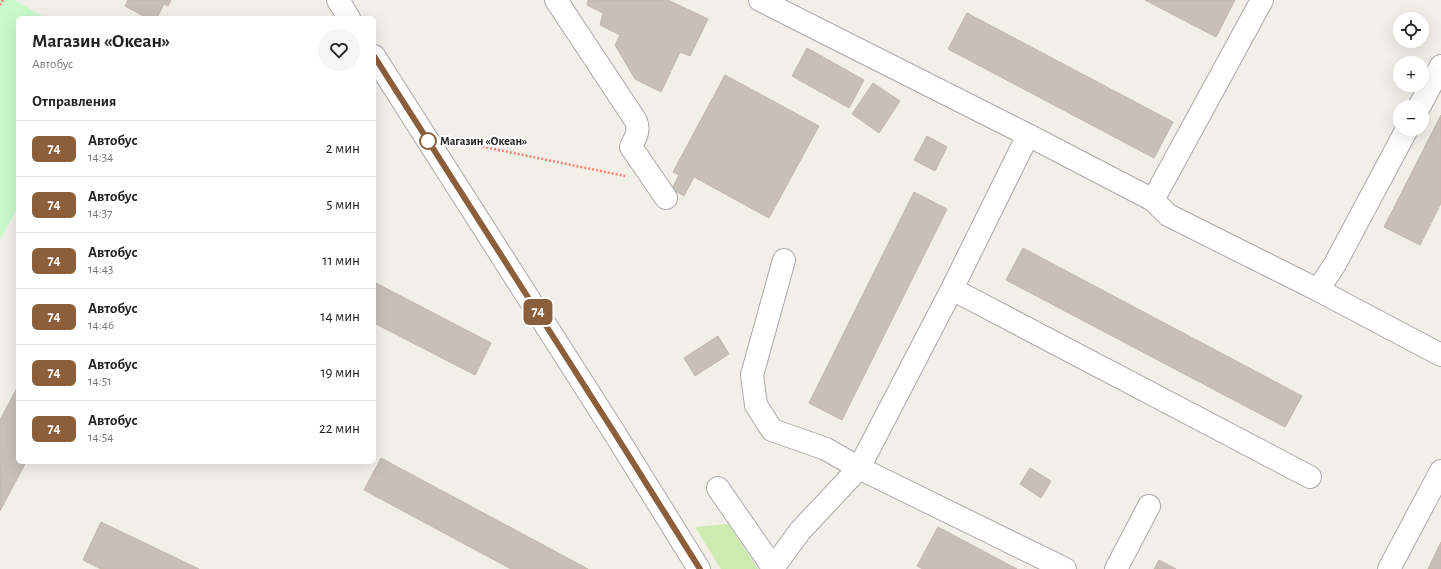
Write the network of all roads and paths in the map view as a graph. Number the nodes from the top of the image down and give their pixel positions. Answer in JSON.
{"nodes":[{"id":1,"x":3,"y":0,"type":"edge"},
{"id":2,"x":338,"y":0,"type":"edge"},
{"id":3,"x":556,"y":0,"type":"edge"},
{"id":4,"x":760,"y":0,"type":"edge"},
{"id":5,"x":1262,"y":0,"type":"edge"},
{"id":6,"x":0,"y":5,"type":"edge"},
{"id":7,"x":788,"y":6,"type":"edge"},
{"id":8,"x":348,"y":16,"type":"edge"},
{"id":9,"x":376,"y":59,"type":"edge"},
{"id":10,"x":1441,"y":66,"type":"edge"},
{"id":11,"x":1423,"y":100,"type":"edge"},
{"id":12,"x":1028,"y":135,"type":"junction"},
{"id":13,"x":1403,"y":136,"type":"edge"},
{"id":14,"x":435,"y":152,"type":"junction"},
{"id":15,"x":660,"y":190,"type":"joint"},
{"id":16,"x":1153,"y":200,"type":"junction"},
{"id":17,"x":784,"y":260,"type":"dead end"},
{"id":18,"x":952,"y":289,"type":"junction"},
{"id":19,"x":1318,"y":290,"type":"junction"},
{"id":20,"x":1441,"y":355,"type":"edge"},
{"id":21,"x":859,"y":468,"type":"junction"},
{"id":22,"x":1441,"y":471,"type":"edge"},
{"id":23,"x":1310,"y":477,"type":"dead end"},
{"id":24,"x":718,"y":488,"type":"dead end"},
{"id":25,"x":1149,"y":506,"type":"dead end"},
{"id":26,"x":774,"y":568,"type":"edge"},
{"id":27,"x":700,"y":569,"type":"edge"},
{"id":28,"x":1065,"y":569,"type":"edge"},
{"id":29,"x":1116,"y":569,"type":"edge"},
{"id":30,"x":1389,"y":569,"type":"edge"}],
"edges":[{"from":1,"to":6,"type":"path"},
{"from":2,"to":8,"type":"street"},
{"from":3,"to":15,"type":"street"},
{"from":4,"to":7,"type":"street"},
{"from":5,"to":16,"type":"street"},
{"from":7,"to":12,"type":"street"},
{"from":9,"to":14,"type":"street"},
{"from":10,"to":11,"type":"street"},
{"from":12,"to":16,"type":"street"},
{"from":12,"to":18,"type":"street"},
{"from":13,"to":19,"type":"street"},
{"from":14,"to":15,"type":"path"},
{"from":14,"to":27,"type":"street"},
{"from":16,"to":19,"type":"street"},
{"from":17,"to":21,"type":"street"},
{"from":18,"to":21,"type":"street"},
{"from":18,"to":23,"type":"street"},
{"from":19,"to":20,"type":"street"},
{"from":21,"to":26,"type":"street"},
{"from":21,"to":28,"type":"street"},
{"from":22,"to":30,"type":"street"},
{"from":24,"to":26,"type":"street"},
{"from":25,"to":29,"type":"street"}]}
